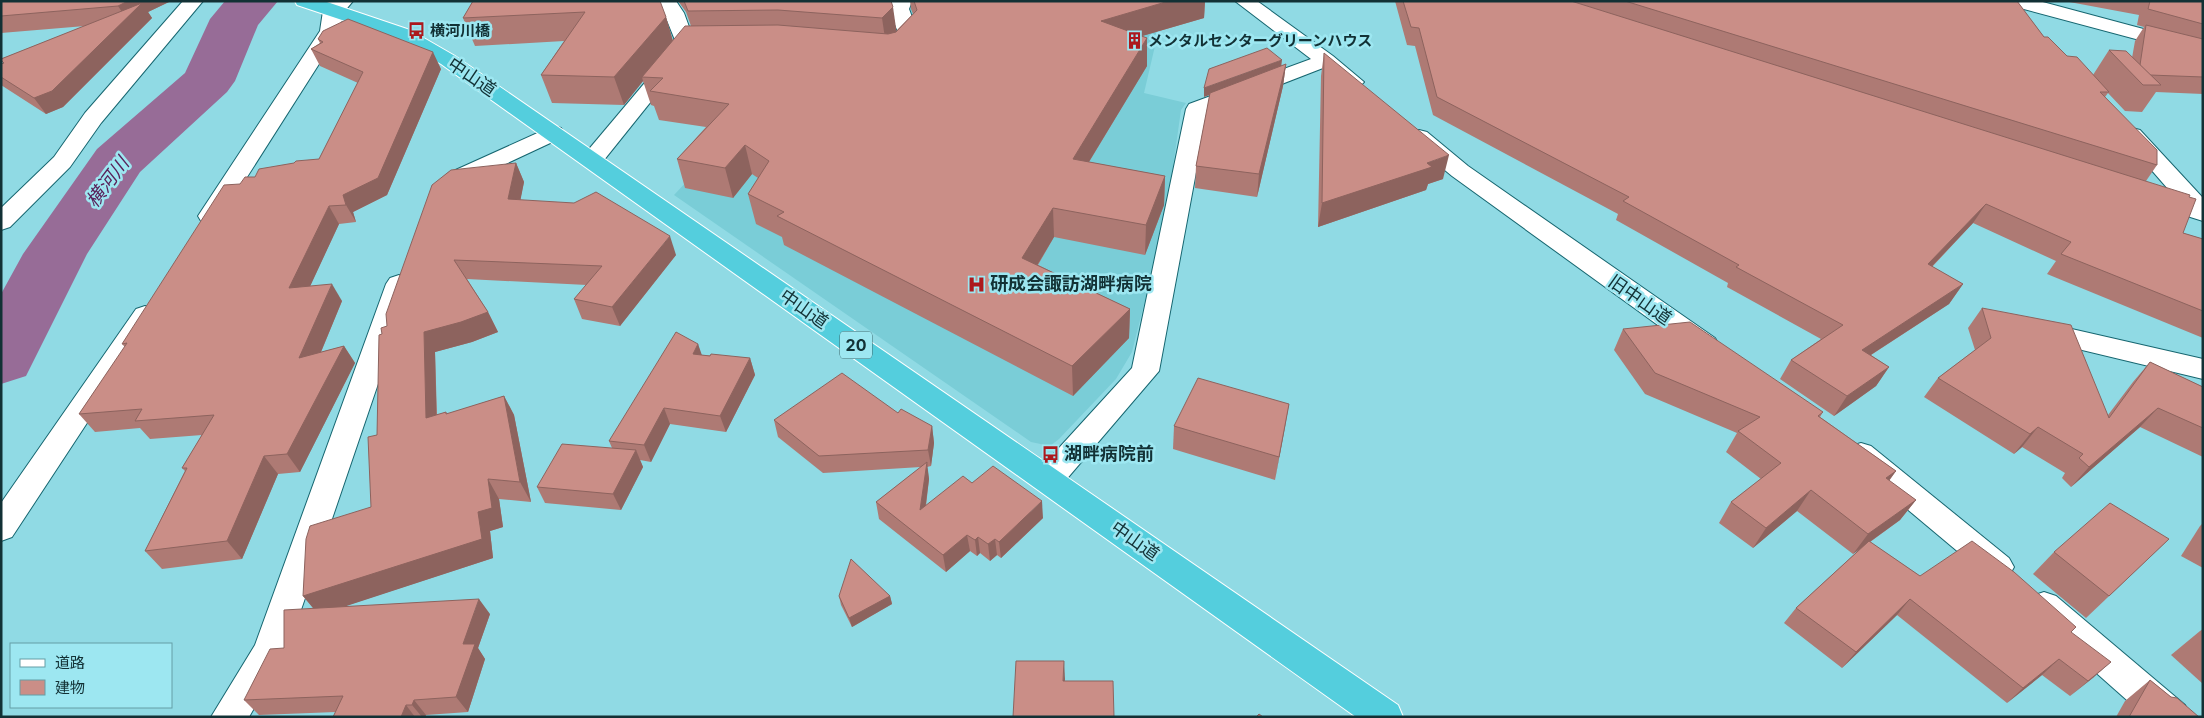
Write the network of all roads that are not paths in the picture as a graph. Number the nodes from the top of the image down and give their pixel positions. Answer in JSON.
{"nodes":[{"id":1,"x":194,"y":1,"type":"edge"},
{"id":2,"x":666,"y":1,"type":"edge"},
{"id":3,"x":902,"y":1,"type":"edge"},
{"id":4,"x":1244,"y":1,"type":"edge"},
{"id":5,"x":2010,"y":1,"type":"edge"},
{"id":6,"x":2016,"y":1,"type":"edge"},
{"id":7,"x":323,"y":4,"type":"edge"},
{"id":8,"x":2030,"y":23,"type":"edge"},
{"id":9,"x":2203,"y":51,"type":"edge"},
{"id":10,"x":872,"y":52,"type":"edge"},
{"id":11,"x":1326,"y":60,"type":"junction"},
{"id":12,"x":1370,"y":97,"type":"edge"},
{"id":13,"x":2116,"y":118,"type":"edge"},
{"id":14,"x":1400,"y":122,"type":"edge"},
{"id":15,"x":553,"y":133,"type":"junction"},
{"id":16,"x":592,"y":160,"type":"junction"},
{"id":17,"x":2136,"y":192,"type":"edge"},
{"id":18,"x":429,"y":200,"type":"edge"},
{"id":19,"x":2203,"y":213,"type":"edge"},
{"id":20,"x":1,"y":222,"type":"edge"},
{"id":21,"x":195,"y":239,"type":"edge"},
{"id":22,"x":409,"y":256,"type":"edge"},
{"id":23,"x":157,"y":297,"type":"edge"},
{"id":24,"x":2020,"y":326,"type":"edge"},
{"id":25,"x":1725,"y":358,"type":"edge"},
{"id":26,"x":2203,"y":369,"type":"edge"},
{"id":27,"x":1839,"y":436,"type":"edge"},
{"id":28,"x":1048,"y":480,"type":"junction"},
{"id":29,"x":1,"y":528,"type":"edge"},
{"id":30,"x":229,"y":717,"type":"edge"},
{"id":31,"x":1385,"y":717,"type":"edge"},
{"id":32,"x":2172,"y":717,"type":"edge"}],
"edges":[{"from":1,"to":20,"type":"street"},
{"from":2,"to":16,"type":"street"},
{"from":3,"to":10,"type":"street"},
{"from":4,"to":11,"type":"street"},
{"from":5,"to":8,"type":"street"},
{"from":6,"to":9,"type":"street"},
{"from":7,"to":15,"type":"highway","name":"中山道","number":"20"},
{"from":7,"to":21,"type":"street"},
{"from":11,"to":12,"type":"street"},
{"from":11,"to":28,"type":"street"},
{"from":13,"to":19,"type":"street"},
{"from":14,"to":25,"type":"street","name":"旧中山道"},
{"from":15,"to":16,"type":"highway","name":"中山道","number":"20"},
{"from":15,"to":18,"type":"street"},
{"from":16,"to":28,"type":"highway","name":"中山道","number":"20"},
{"from":17,"to":19,"type":"street"},
{"from":22,"to":30,"type":"street"},
{"from":23,"to":29,"type":"street"},
{"from":24,"to":26,"type":"street"},
{"from":27,"to":32,"type":"street"},
{"from":28,"to":31,"type":"highway","name":"中山道","number":"20"}]}
